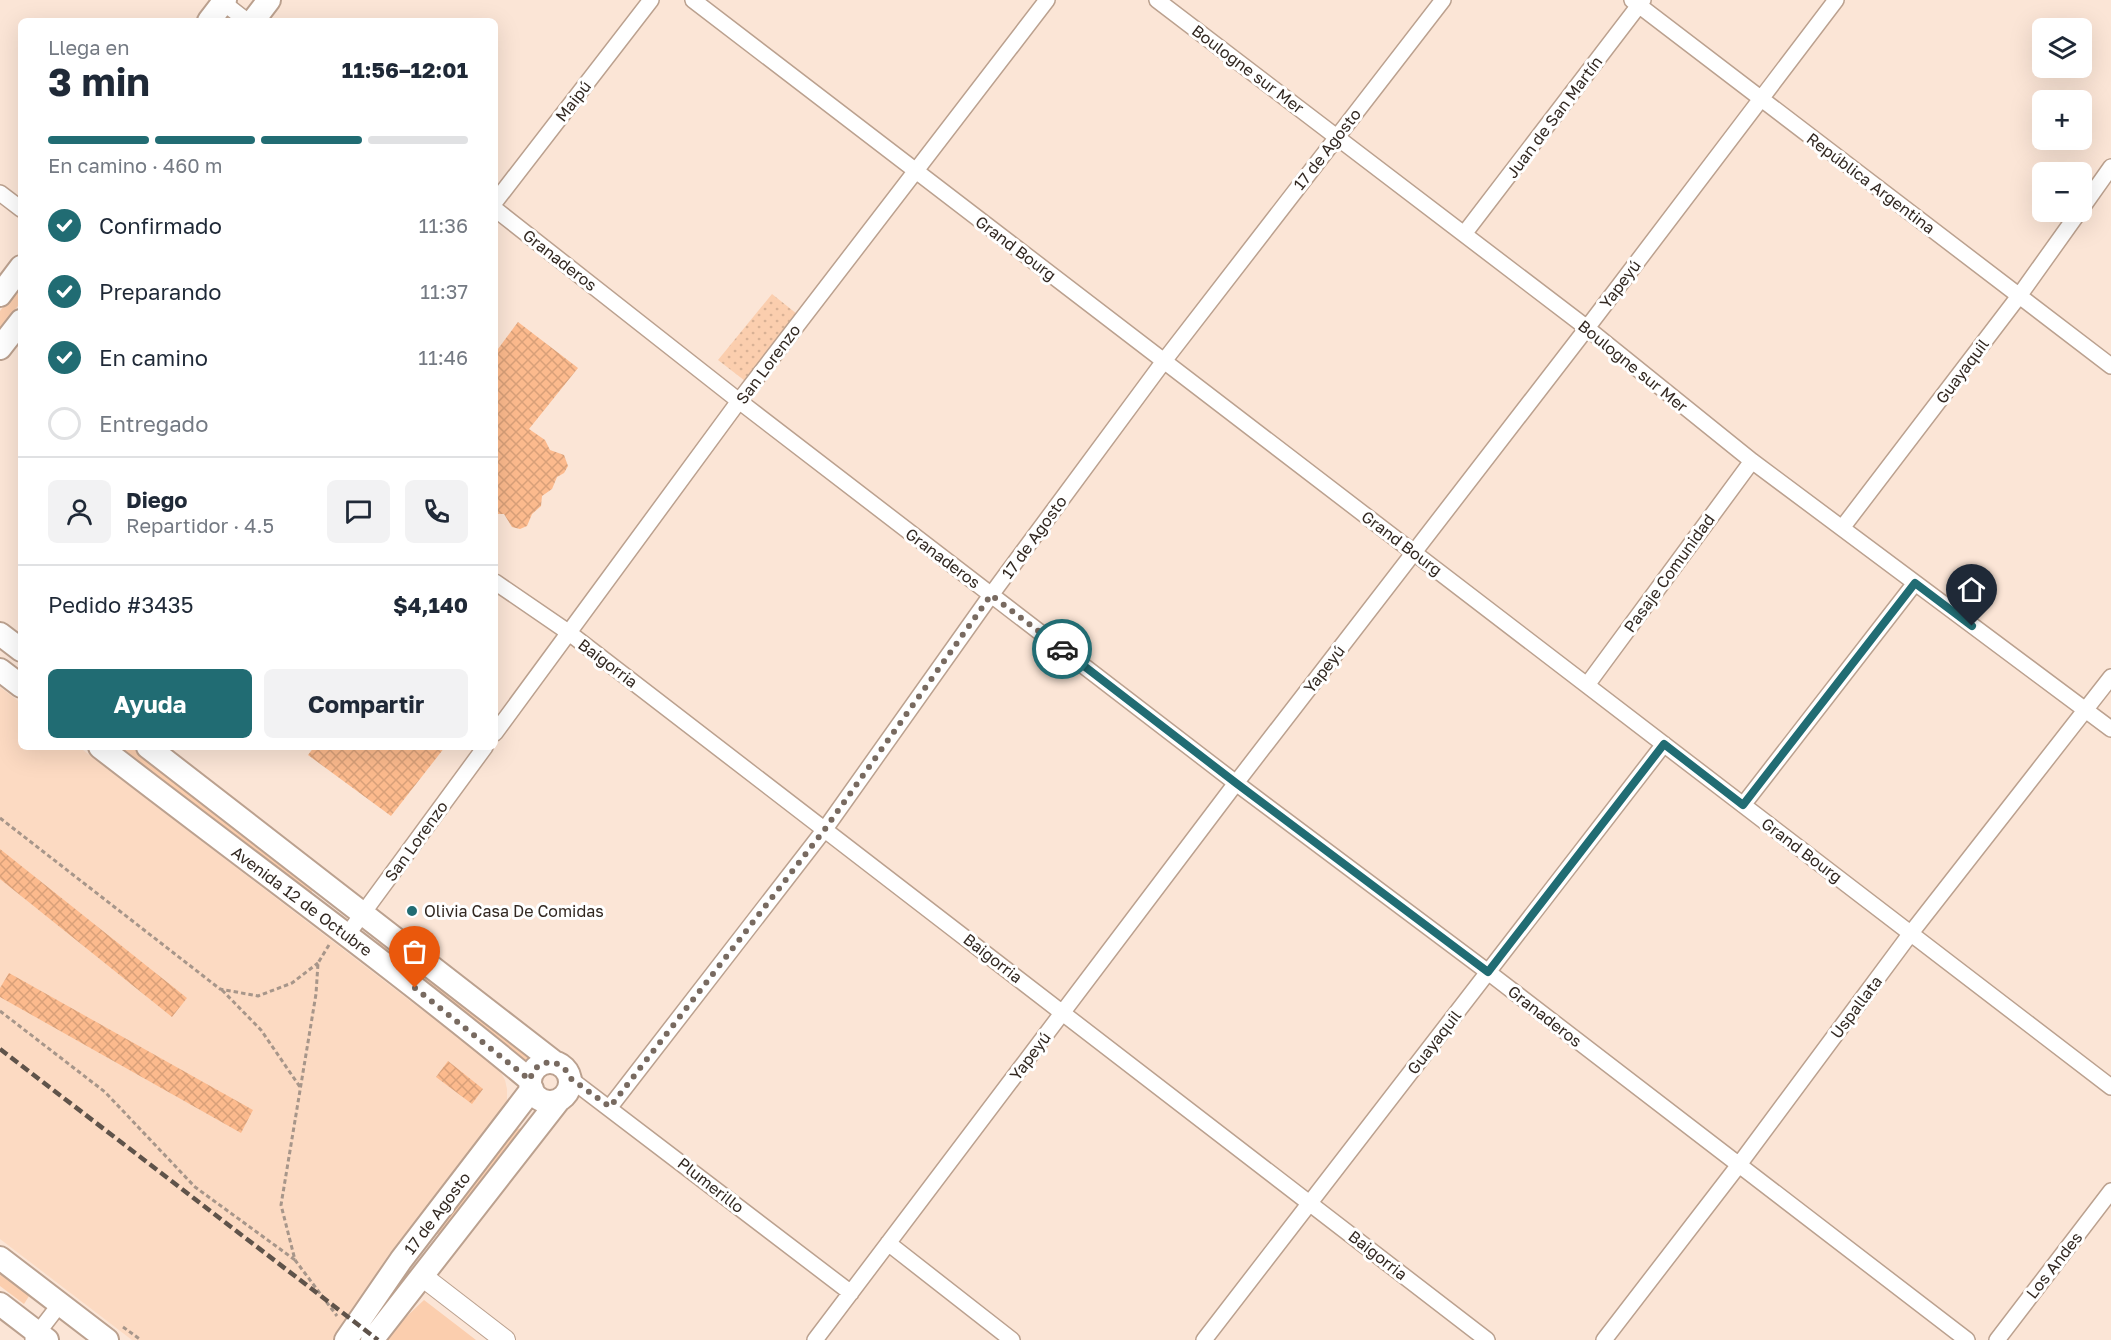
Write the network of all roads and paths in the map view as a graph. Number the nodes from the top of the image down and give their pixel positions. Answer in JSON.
{"nodes":[{"id":1,"x":269,"y":0,"type":"edge"},
{"id":2,"x":651,"y":0,"type":"edge"},
{"id":3,"x":693,"y":0,"type":"edge"},
{"id":4,"x":1047,"y":0,"type":"edge"},
{"id":5,"x":1157,"y":0,"type":"edge"},
{"id":6,"x":1443,"y":0,"type":"edge"},
{"id":7,"x":1836,"y":0,"type":"edge"},
{"id":8,"x":223,"y":1,"type":"edge"},
{"id":9,"x":1638,"y":2,"type":"edge"},
{"id":10,"x":211,"y":18,"type":"edge"},
{"id":11,"x":243,"y":18,"type":"edge"},
{"id":12,"x":255,"y":18,"type":"edge"},
{"id":13,"x":1760,"y":98,"type":"junction"},
{"id":14,"x":1337,"y":136,"type":"junction"},
{"id":15,"x":2111,"y":167,"type":"edge"},
{"id":16,"x":916,"y":171,"type":"junction"},
{"id":17,"x":0,"y":193,"type":"edge"},
{"id":18,"x":2092,"y":194,"type":"edge"},
{"id":19,"x":498,"y":198,"type":"edge"},
{"id":20,"x":18,"y":207,"type":"edge"},
{"id":21,"x":498,"y":211,"type":"edge"},
{"id":22,"x":2072,"y":222,"type":"edge"},
{"id":23,"x":1464,"y":234,"type":"junction"},
{"id":24,"x":18,"y":271,"type":"edge"},
{"id":25,"x":0,"y":295,"type":"edge"},
{"id":26,"x":2019,"y":296,"type":"junction"},
{"id":27,"x":18,"y":325,"type":"edge"},
{"id":28,"x":1587,"y":328,"type":"junction"},
{"id":29,"x":0,"y":348,"type":"edge"},
{"id":30,"x":1164,"y":361,"type":"junction"},
{"id":31,"x":2111,"y":366,"type":"edge"},
{"id":32,"x":739,"y":401,"type":"junction"},
{"id":33,"x":1752,"y":461,"type":"junction"},
{"id":34,"x":1842,"y":528,"type":"junction"},
{"id":35,"x":1414,"y":553,"type":"junction"},
{"id":36,"x":1915,"y":583,"type":"junction"},
{"id":37,"x":498,"y":584,"type":"edge"},
{"id":38,"x":991,"y":595,"type":"junction"},
{"id":39,"x":568,"y":632,"type":"junction"},
{"id":40,"x":0,"y":634,"type":"edge"},
{"id":41,"x":18,"y":648,"type":"edge"},
{"id":42,"x":0,"y":670,"type":"edge"},
{"id":43,"x":2111,"y":677,"type":"edge"},
{"id":44,"x":18,"y":684,"type":"edge"},
{"id":45,"x":1587,"y":685,"type":"junction"},
{"id":46,"x":2086,"y":710,"type":"junction"},
{"id":47,"x":498,"y":729,"type":"edge"},
{"id":48,"x":2111,"y":729,"type":"edge"},
{"id":49,"x":1664,"y":744,"type":"junction"},
{"id":50,"x":104,"y":750,"type":"edge"},
{"id":51,"x":152,"y":750,"type":"edge"},
{"id":52,"x":483,"y":750,"type":"edge"},
{"id":53,"x":1236,"y":783,"type":"junction"},
{"id":54,"x":1743,"y":805,"type":"junction"},
{"id":55,"x":0,"y":818,"type":"edge"},
{"id":56,"x":825,"y":829,"type":"junction"},
{"id":57,"x":364,"y":914,"type":"junction"},
{"id":58,"x":343,"y":932,"type":"junction"},
{"id":59,"x":1911,"y":933,"type":"junction"},
{"id":60,"x":318,"y":963,"type":"junction"},
{"id":61,"x":1488,"y":972,"type":"junction"},
{"id":62,"x":220,"y":989,"type":"junction"},
{"id":63,"x":0,"y":1011,"type":"edge"},
{"id":64,"x":1064,"y":1012,"type":"junction"},
{"id":65,"x":554,"y":1062,"type":"junction"},
{"id":66,"x":570,"y":1078,"type":"junction"},
{"id":67,"x":531,"y":1085,"type":"junction"},
{"id":68,"x":300,"y":1087,"type":"junction"},
{"id":69,"x":2111,"y":1087,"type":"edge"},
{"id":70,"x":559,"y":1100,"type":"junction"},
{"id":71,"x":610,"y":1107,"type":"junction"},
{"id":72,"x":1738,"y":1166,"type":"junction"},
{"id":73,"x":2111,"y":1191,"type":"edge"},
{"id":74,"x":1310,"y":1202,"type":"junction"},
{"id":75,"x":888,"y":1243,"type":"junction"},
{"id":76,"x":0,"y":1258,"type":"edge"},
{"id":77,"x":295,"y":1260,"type":"junction"},
{"id":78,"x":401,"y":1260,"type":"junction"},
{"id":79,"x":422,"y":1276,"type":"junction"},
{"id":80,"x":851,"y":1293,"type":"junction"},
{"id":81,"x":0,"y":1304,"type":"edge"},
{"id":82,"x":60,"y":1304,"type":"junction"},
{"id":83,"x":39,"y":1338,"type":"edge"},
{"id":84,"x":356,"y":1338,"type":"edge"},
{"id":85,"x":107,"y":1340,"type":"edge"},
{"id":86,"x":505,"y":1340,"type":"edge"},
{"id":87,"x":815,"y":1340,"type":"edge"},
{"id":88,"x":1012,"y":1340,"type":"edge"},
{"id":89,"x":1204,"y":1340,"type":"edge"},
{"id":90,"x":1487,"y":1340,"type":"edge"},
{"id":91,"x":1604,"y":1340,"type":"edge"},
{"id":92,"x":1967,"y":1340,"type":"edge"},
{"id":93,"x":1996,"y":1340,"type":"edge"}],
"edges":[{"from":1,"to":12,"type":"main road"},
{"from":2,"to":19,"type":"street","name":"Maipú"},
{"from":3,"to":16,"type":"street","name":"Grand Bourg"},
{"from":4,"to":16,"type":"street","name":"San Lorenzo"},
{"from":5,"to":14,"type":"street","name":"Boulogne sur Mer"},
{"from":6,"to":14,"type":"street","name":"17 de Agosto"},
{"from":7,"to":13,"type":"street","name":"Yapeyú"},
{"from":8,"to":10,"type":"main road"},
{"from":8,"to":11,"type":"street"},
{"from":9,"to":13,"type":"street","name":"República Argentina"},
{"from":9,"to":23,"type":"street","name":"Juan de San Martín"},
{"from":13,"to":26,"type":"street","name":"República Argentina"},
{"from":13,"to":28,"type":"street","name":"Yapeyú"},
{"from":14,"to":23,"type":"street","name":"Boulogne sur Mer"},
{"from":14,"to":30,"type":"street","name":"17 de Agosto"},
{"from":15,"to":18,"type":"street"},
{"from":16,"to":30,"type":"street","name":"Grand Bourg"},
{"from":16,"to":32,"type":"street","name":"San Lorenzo"},
{"from":17,"to":20,"type":"street"},
{"from":21,"to":32,"type":"street","name":"Granaderos"},
{"from":22,"to":26,"type":"street","name":"Guayaquil"},
{"from":23,"to":28,"type":"street","name":"Boulogne sur Mer"},
{"from":24,"to":25,"type":"main road"},
{"from":26,"to":31,"type":"street","name":"República Argentina"},
{"from":26,"to":34,"type":"street","name":"Guayaquil"},
{"from":27,"to":29,"type":"main road"},
{"from":28,"to":33,"type":"street","name":"Boulogne sur Mer"},
{"from":28,"to":35,"type":"street","name":"Yapeyú"},
{"from":30,"to":35,"type":"street","name":"Grand Bourg"},
{"from":30,"to":38,"type":"street","name":"17 de Agosto"},
{"from":32,"to":38,"type":"street","name":"Granaderos"},
{"from":32,"to":39,"type":"street","name":"San Lorenzo"},
{"from":33,"to":34,"type":"street","name":"Boulogne sur Mer"},
{"from":33,"to":45,"type":"street","name":"Pasaje Comunidad"},
{"from":34,"to":36,"type":"street","name":"Boulogne sur Mer"},
{"from":35,"to":45,"type":"street","name":"Grand Bourg"},
{"from":35,"to":53,"type":"street","name":"Yapeyú"},
{"from":36,"to":46,"type":"street","name":"Boulogne sur Mer"},
{"from":36,"to":54,"type":"street"},
{"from":37,"to":39,"type":"street","name":"Baigorria"},
{"from":38,"to":53,"type":"street","name":"Granaderos"},
{"from":38,"to":56,"type":"street","name":"17 de Agosto"},
{"from":39,"to":47,"type":"street","name":"San Lorenzo"},
{"from":39,"to":56,"type":"street","name":"Baigorria"},
{"from":40,"to":41,"type":"main road"},
{"from":42,"to":44,"type":"main road"},
{"from":43,"to":46,"type":"street","name":"Uspallata"},
{"from":45,"to":49,"type":"street","name":"Grand Bourg"},
{"from":46,"to":48,"type":"street","name":"Boulogne sur Mer"},
{"from":46,"to":59,"type":"street","name":"Uspallata"},
{"from":49,"to":54,"type":"street","name":"Grand Bourg"},
{"from":49,"to":61,"type":"street","name":"Guayaquil"},
{"from":50,"to":58,"type":"main road","name":"Avenida 12 de Octubre"},
{"from":51,"to":57,"type":"main road","name":"Avenida 12 de Octubre"},
{"from":52,"to":57,"type":"street","name":"San Lorenzo"},
{"from":53,"to":61,"type":"street","name":"Granaderos"},
{"from":53,"to":64,"type":"street","name":"Yapeyú"},
{"from":54,"to":59,"type":"street","name":"Grand Bourg"},
{"from":55,"to":62,"type":"path"},
{"from":56,"to":64,"type":"street","name":"Baigorria"},
{"from":56,"to":71,"type":"street","name":"17 de Agosto"},
{"from":57,"to":58,"type":"street","name":"San Lorenzo"},
{"from":57,"to":65,"type":"main road","name":"Avenida 12 de Octubre"},
{"from":58,"to":60,"type":"path"},
{"from":58,"to":67,"type":"main road","name":"Avenida 12 de Octubre"},
{"from":59,"to":69,"type":"street","name":"Grand Bourg"},
{"from":59,"to":72,"type":"street","name":"Uspallata"},
{"from":60,"to":62,"type":"path"},
{"from":60,"to":68,"type":"path"},
{"from":61,"to":72,"type":"street","name":"Granaderos"},
{"from":61,"to":74,"type":"street","name":"Guayaquil"},
{"from":62,"to":68,"type":"path"},
{"from":63,"to":77,"type":"path"},
{"from":64,"to":74,"type":"street","name":"Baigorria"},
{"from":64,"to":75,"type":"street","name":"Yapeyú"},
{"from":65,"to":66,"type":"main road"},
{"from":65,"to":67,"type":"main road"},
{"from":66,"to":70,"type":"main road"},
{"from":66,"to":71,"type":"street","name":"Plumerillo"},
{"from":67,"to":70,"type":"main road"},
{"from":67,"to":78,"type":"main road","name":"17 de Agosto"},
{"from":68,"to":77,"type":"path"},
{"from":70,"to":79,"type":"main road","name":"17 de Agosto"},
{"from":71,"to":80,"type":"street","name":"Plumerillo"},
{"from":72,"to":91,"type":"street","name":"Uspallata"},
{"from":72,"to":92,"type":"street","name":"Granaderos"},
{"from":73,"to":93,"type":"street","name":"Los Andes"},
{"from":74,"to":89,"type":"street","name":"Guayaquil"},
{"from":74,"to":90,"type":"street","name":"Baigorria"},
{"from":75,"to":80,"type":"street","name":"Yapeyú"},
{"from":75,"to":88,"type":"street"},
{"from":76,"to":82,"type":"main road"},
{"from":77,"to":84,"type":"path"},
{"from":78,"to":79,"type":"main road"},
{"from":78,"to":84,"type":"main road","name":"17 de Agosto"},
{"from":79,"to":84,"type":"main road","name":"17 de Agosto"},
{"from":79,"to":86,"type":"street"},
{"from":80,"to":87,"type":"street","name":"Yapeyú"},
{"from":81,"to":83,"type":"main road"},
{"from":82,"to":83,"type":"street"},
{"from":82,"to":85,"type":"main road"}]}
